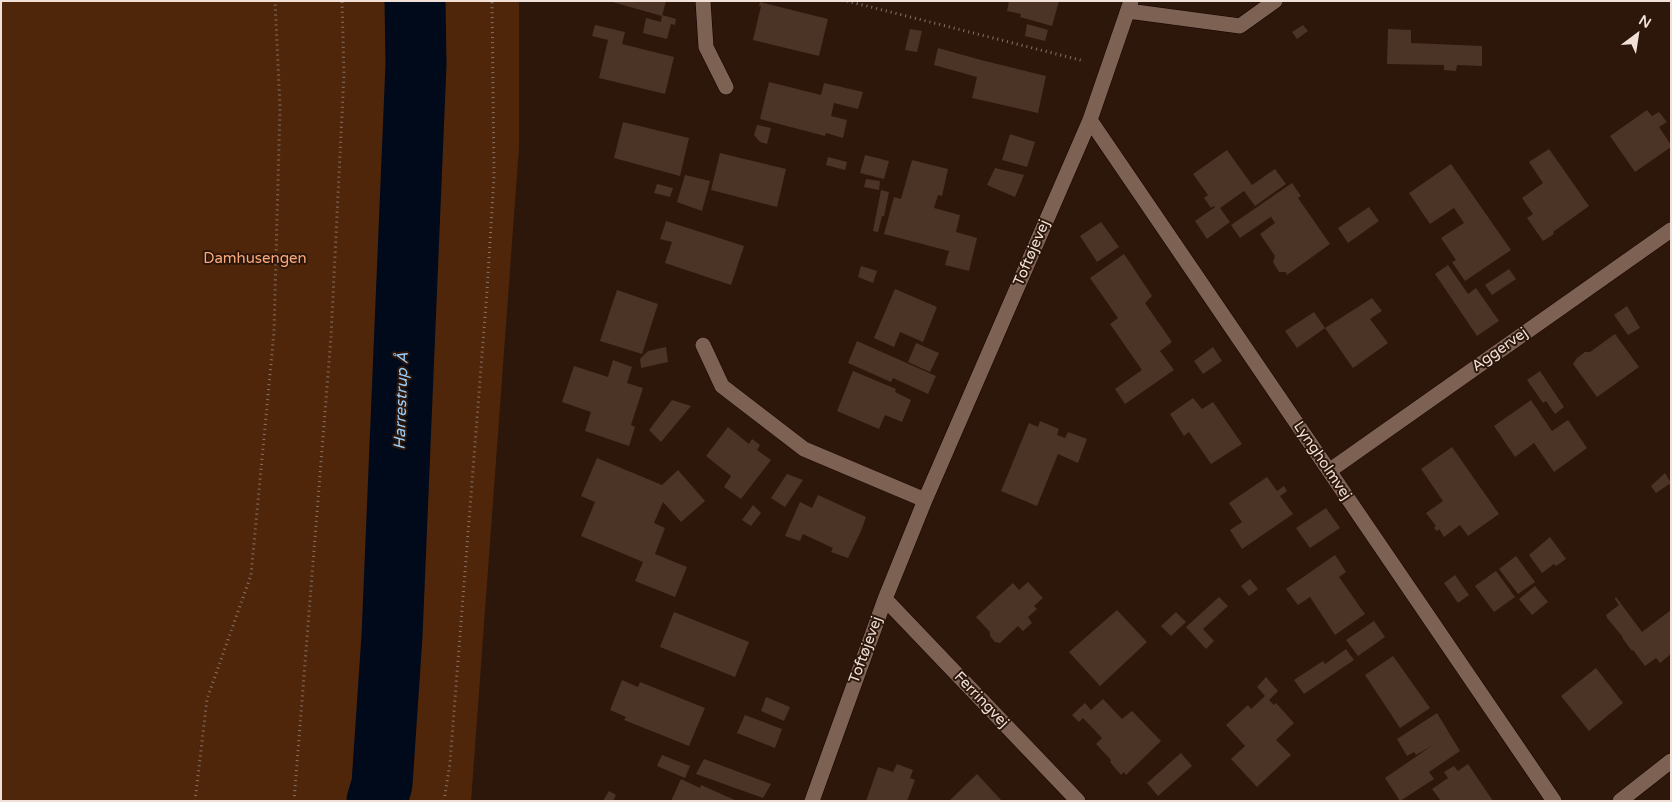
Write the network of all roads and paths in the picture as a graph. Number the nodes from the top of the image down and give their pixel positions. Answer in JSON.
{"nodes":[{"id":1,"x":275,"y":1,"type":"edge"},
{"id":2,"x":342,"y":1,"type":"edge"},
{"id":3,"x":492,"y":1,"type":"edge"},
{"id":4,"x":703,"y":1,"type":"edge"},
{"id":5,"x":847,"y":1,"type":"edge"},
{"id":6,"x":1274,"y":1,"type":"edge"},
{"id":7,"x":1129,"y":6,"type":"edge"},
{"id":8,"x":1108,"y":67,"type":"junction"},
{"id":9,"x":726,"y":87,"type":"dead end"},
{"id":10,"x":1090,"y":120,"type":"junction"},
{"id":11,"x":1671,"y":230,"type":"edge"},
{"id":12,"x":703,"y":345,"type":"dead end"},
{"id":13,"x":1329,"y":470,"type":"junction"},
{"id":14,"x":925,"y":500,"type":"junction"},
{"id":15,"x":885,"y":599,"type":"junction"},
{"id":16,"x":1671,"y":761,"type":"edge"},
{"id":17,"x":195,"y":801,"type":"edge"},
{"id":18,"x":294,"y":801,"type":"edge"},
{"id":19,"x":444,"y":801,"type":"edge"},
{"id":20,"x":812,"y":801,"type":"edge"},
{"id":21,"x":1078,"y":801,"type":"edge"},
{"id":22,"x":1554,"y":801,"type":"edge"},
{"id":23,"x":1620,"y":801,"type":"edge"}],
"edges":[{"from":1,"to":17,"type":"path"},
{"from":2,"to":18,"type":"path"},
{"from":3,"to":19,"type":"path"},
{"from":4,"to":9,"type":"street"},
{"from":5,"to":8,"type":"path"},
{"from":6,"to":7,"type":"street"},
{"from":7,"to":8,"type":"street","name":"Toftøjevej"},
{"from":8,"to":10,"type":"street","name":"Toftøjevej"},
{"from":10,"to":13,"type":"street","name":"Lyngholmvej"},
{"from":10,"to":14,"type":"street","name":"Toftøjevej"},
{"from":11,"to":13,"type":"street","name":"Aggervej"},
{"from":12,"to":14,"type":"street"},
{"from":13,"to":22,"type":"street","name":"Lyngholmvej"},
{"from":14,"to":15,"type":"street","name":"Toftøjevej"},
{"from":15,"to":20,"type":"street","name":"Toftøjevej"},
{"from":15,"to":21,"type":"street","name":"Ferringvej"},
{"from":16,"to":23,"type":"street"}]}
